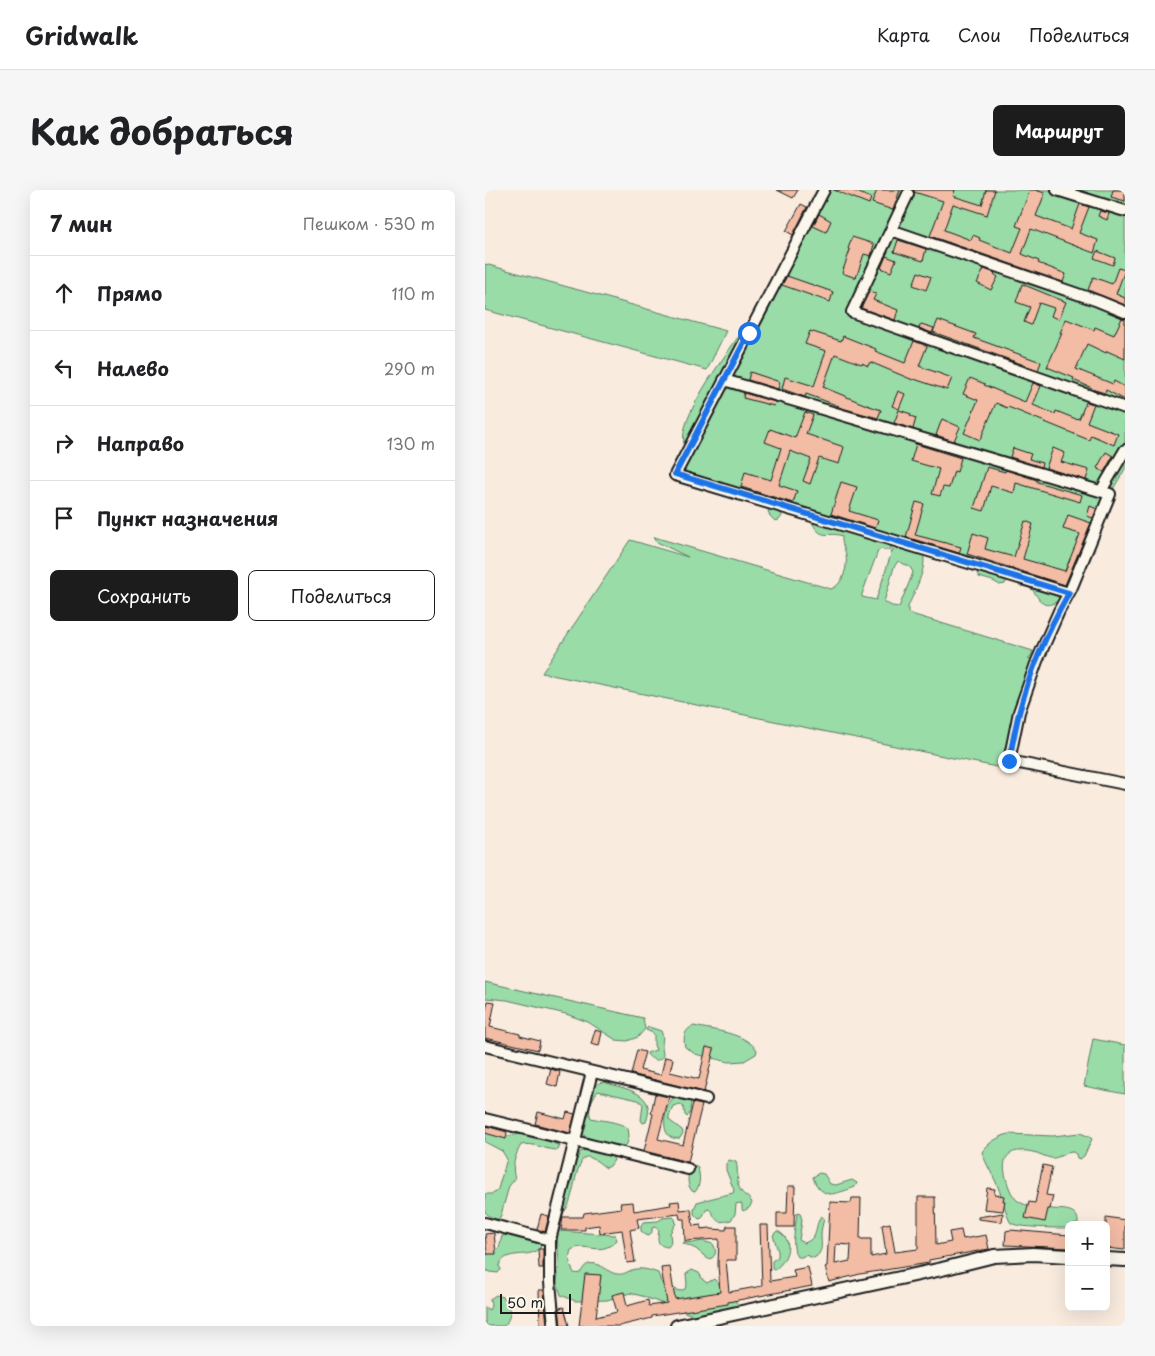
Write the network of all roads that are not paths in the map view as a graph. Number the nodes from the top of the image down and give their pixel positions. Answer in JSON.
{"nodes":[{"id":1,"x":824,"y":190,"type":"edge"},
{"id":2,"x":1057,"y":190,"type":"edge"},
{"id":3,"x":908,"y":194,"type":"dead end"},
{"id":4,"x":1125,"y":211,"type":"edge"},
{"id":5,"x":891,"y":230,"type":"junction"},
{"id":6,"x":1125,"y":312,"type":"edge"},
{"id":7,"x":724,"y":380,"type":"junction"},
{"id":8,"x":1125,"y":408,"type":"edge"},
{"id":9,"x":1125,"y":450,"type":"edge"},
{"id":10,"x":1101,"y":491,"type":"junction"},
{"id":11,"x":1069,"y":593,"type":"junction"},
{"id":12,"x":1125,"y":784,"type":"edge"},
{"id":13,"x":485,"y":1046,"type":"edge"},
{"id":14,"x":592,"y":1072,"type":"junction"},
{"id":15,"x":706,"y":1099,"type":"dead end"},
{"id":16,"x":485,"y":1119,"type":"edge"},
{"id":17,"x":574,"y":1141,"type":"junction"},
{"id":18,"x":688,"y":1170,"type":"dead end"},
{"id":19,"x":485,"y":1223,"type":"edge"},
{"id":20,"x":550,"y":1240,"type":"junction"},
{"id":21,"x":1065,"y":1256,"type":"edge"},
{"id":22,"x":1110,"y":1259,"type":"edge"},
{"id":23,"x":1125,"y":1260,"type":"edge"},
{"id":24,"x":554,"y":1326,"type":"edge"},
{"id":25,"x":677,"y":1326,"type":"edge"}],
"edges":[{"from":1,"to":7,"type":"lane"},
{"from":2,"to":4,"type":"lane"},
{"from":3,"to":5,"type":"lane"},
{"from":5,"to":6,"type":"lane"},
{"from":5,"to":8,"type":"lane"},
{"from":7,"to":10,"type":"lane"},
{"from":7,"to":11,"type":"lane"},
{"from":9,"to":10,"type":"lane"},
{"from":10,"to":11,"type":"lane"},
{"from":11,"to":12,"type":"lane"},
{"from":13,"to":14,"type":"lane"},
{"from":14,"to":15,"type":"lane"},
{"from":14,"to":17,"type":"lane"},
{"from":16,"to":17,"type":"lane"},
{"from":17,"to":18,"type":"lane"},
{"from":17,"to":20,"type":"lane"},
{"from":19,"to":20,"type":"lane"},
{"from":20,"to":24,"type":"lane"},
{"from":21,"to":25,"type":"main road"},
{"from":22,"to":23,"type":"main road"}]}
